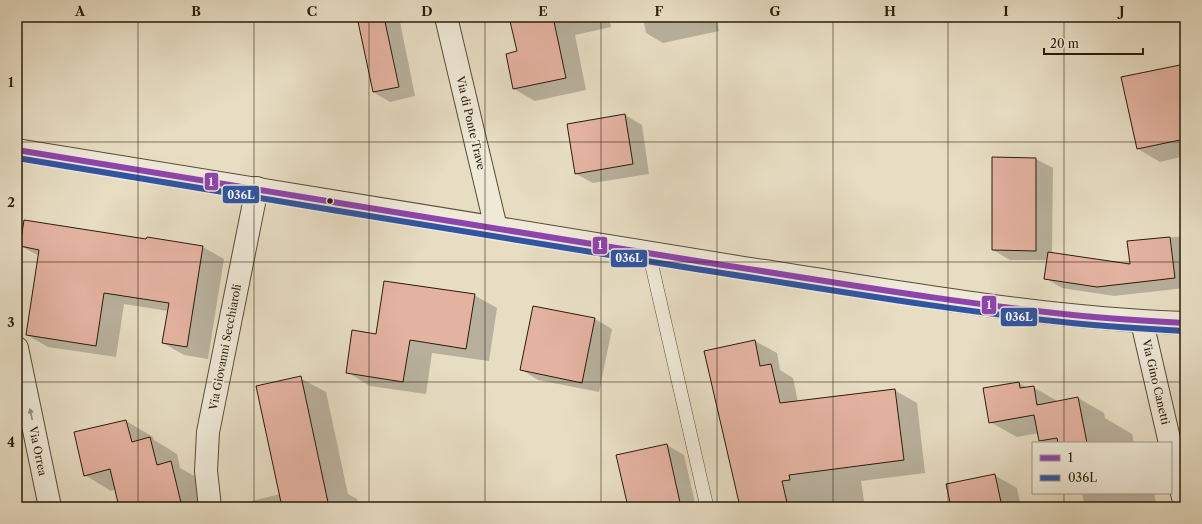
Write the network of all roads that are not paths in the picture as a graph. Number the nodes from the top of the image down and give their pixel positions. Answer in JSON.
{"nodes":[{"id":1,"x":446,"y":17,"type":"edge"},
{"id":2,"x":17,"y":150,"type":"edge"},
{"id":3,"x":257,"y":188,"type":"junction"},
{"id":4,"x":496,"y":228,"type":"junction"},
{"id":5,"x":649,"y":253,"type":"junction"},
{"id":6,"x":1142,"y":322,"type":"junction"},
{"id":7,"x":1185,"y":323,"type":"edge"},
{"id":8,"x":17,"y":348,"type":"edge"},
{"id":9,"x":1170,"y":442,"type":"edge"},
{"id":10,"x":1172,"y":450,"type":"edge"},
{"id":11,"x":1185,"y":506,"type":"edge"},
{"id":12,"x":50,"y":507,"type":"edge"},
{"id":13,"x":210,"y":507,"type":"edge"},
{"id":14,"x":707,"y":507,"type":"edge"}],
"edges":[{"from":1,"to":4,"type":"street","name":"Via di Ponte Trave"},
{"from":2,"to":3,"type":"street"},
{"from":3,"to":4,"type":"street"},
{"from":3,"to":13,"type":"street","name":"Via Giovanni Secchiaroli"},
{"from":4,"to":5,"type":"street"},
{"from":5,"to":6,"type":"street"},
{"from":5,"to":14,"type":"lane"},
{"from":6,"to":7,"type":"street"},
{"from":6,"to":9,"type":"street","name":"Via Gino Canetti"},
{"from":12,"to":8,"type":"street","name":"Via Orrea","one_way":true},
{"from":10,"to":11,"type":"street"}]}
